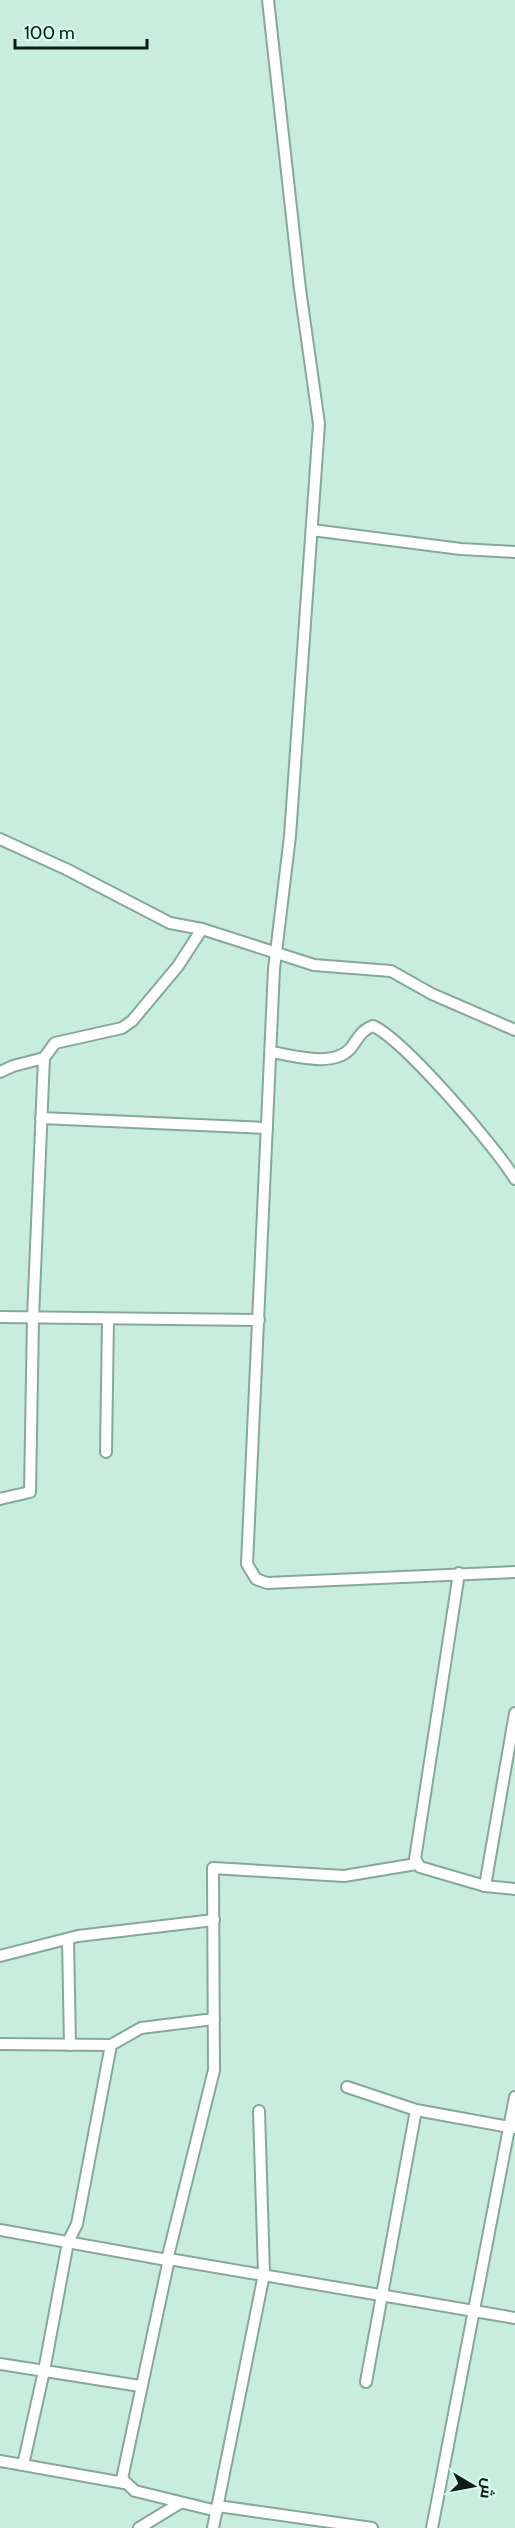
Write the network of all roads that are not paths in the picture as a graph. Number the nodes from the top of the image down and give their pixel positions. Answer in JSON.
{"nodes":[{"id":1,"x":268,"y":0,"type":"edge"},
{"id":2,"x":312,"y":530,"type":"junction"},
{"id":3,"x":515,"y":552,"type":"edge"},
{"id":4,"x":0,"y":839,"type":"edge"},
{"id":5,"x":202,"y":929,"type":"junction"},
{"id":6,"x":275,"y":952,"type":"junction"},
{"id":7,"x":515,"y":1030,"type":"edge"},
{"id":8,"x":271,"y":1052,"type":"junction"},
{"id":9,"x":44,"y":1058,"type":"junction"},
{"id":10,"x":0,"y":1072,"type":"edge"},
{"id":11,"x":41,"y":1118,"type":"junction"},
{"id":12,"x":267,"y":1128,"type":"junction"},
{"id":13,"x":515,"y":1179,"type":"edge"},
{"id":14,"x":0,"y":1317,"type":"edge"},
{"id":15,"x":33,"y":1318,"type":"junction"},
{"id":16,"x":108,"y":1319,"type":"junction"},
{"id":17,"x":259,"y":1320,"type":"junction"},
{"id":18,"x":106,"y":1452,"type":"dead end"},
{"id":19,"x":0,"y":1500,"type":"edge"},
{"id":20,"x":515,"y":1572,"type":"edge"},
{"id":21,"x":459,"y":1573,"type":"junction"},
{"id":22,"x":515,"y":1713,"type":"edge"},
{"id":23,"x":416,"y":1864,"type":"junction"},
{"id":24,"x":485,"y":1886,"type":"junction"},
{"id":25,"x":515,"y":1889,"type":"edge"},
{"id":26,"x":214,"y":1920,"type":"junction"},
{"id":27,"x":68,"y":1939,"type":"junction"},
{"id":28,"x":0,"y":1956,"type":"edge"},
{"id":29,"x":214,"y":2019,"type":"junction"},
{"id":30,"x":0,"y":2044,"type":"edge"},
{"id":31,"x":70,"y":2045,"type":"junction"},
{"id":32,"x":111,"y":2045,"type":"junction"},
{"id":33,"x":347,"y":2087,"type":"dead end"},
{"id":34,"x":515,"y":2097,"type":"edge"},
{"id":35,"x":416,"y":2110,"type":"junction"},
{"id":36,"x":258,"y":2111,"type":"dead end"},
{"id":37,"x":512,"y":2127,"type":"edge"},
{"id":38,"x":0,"y":2230,"type":"edge"},
{"id":39,"x":68,"y":2242,"type":"junction"},
{"id":40,"x":167,"y":2260,"type":"junction"},
{"id":41,"x":264,"y":2274,"type":"junction"},
{"id":42,"x":381,"y":2295,"type":"junction"},
{"id":43,"x":474,"y":2311,"type":"junction"},
{"id":44,"x":515,"y":2318,"type":"edge"},
{"id":45,"x":0,"y":2364,"type":"edge"},
{"id":46,"x":44,"y":2371,"type":"junction"},
{"id":47,"x":366,"y":2382,"type":"dead end"},
{"id":48,"x":140,"y":2386,"type":"junction"},
{"id":49,"x":0,"y":2461,"type":"edge"},
{"id":50,"x":23,"y":2465,"type":"junction"},
{"id":51,"x":124,"y":2483,"type":"junction"},
{"id":52,"x":180,"y":2503,"type":"junction"},
{"id":53,"x":217,"y":2508,"type":"junction"},
{"id":54,"x":139,"y":2528,"type":"edge"},
{"id":55,"x":213,"y":2528,"type":"edge"},
{"id":56,"x":372,"y":2528,"type":"edge"},
{"id":57,"x":432,"y":2528,"type":"edge"}],
"edges":[{"from":1,"to":2,"type":"street"},
{"from":2,"to":3,"type":"street"},
{"from":2,"to":6,"type":"street"},
{"from":4,"to":5,"type":"street"},
{"from":5,"to":6,"type":"street"},
{"from":5,"to":9,"type":"street"},
{"from":6,"to":7,"type":"street"},
{"from":6,"to":8,"type":"street"},
{"from":8,"to":12,"type":"street"},
{"from":8,"to":13,"type":"street"},
{"from":9,"to":10,"type":"street"},
{"from":9,"to":11,"type":"street"},
{"from":11,"to":12,"type":"street"},
{"from":11,"to":15,"type":"street"},
{"from":12,"to":17,"type":"street"},
{"from":14,"to":15,"type":"street"},
{"from":15,"to":16,"type":"street"},
{"from":15,"to":19,"type":"street"},
{"from":16,"to":17,"type":"street"},
{"from":16,"to":18,"type":"street"},
{"from":17,"to":21,"type":"street"},
{"from":20,"to":21,"type":"street"},
{"from":21,"to":23,"type":"street"},
{"from":22,"to":24,"type":"street"},
{"from":23,"to":24,"type":"street"},
{"from":23,"to":26,"type":"street"},
{"from":24,"to":25,"type":"street"},
{"from":26,"to":27,"type":"street"},
{"from":26,"to":29,"type":"street"},
{"from":27,"to":28,"type":"street"},
{"from":27,"to":31,"type":"street"},
{"from":29,"to":32,"type":"street"},
{"from":29,"to":40,"type":"street"},
{"from":30,"to":31,"type":"street"},
{"from":31,"to":32,"type":"street"},
{"from":32,"to":39,"type":"street"},
{"from":33,"to":35,"type":"street"},
{"from":34,"to":37,"type":"street"},
{"from":35,"to":37,"type":"street"},
{"from":35,"to":42,"type":"street"},
{"from":36,"to":41,"type":"street"},
{"from":37,"to":43,"type":"street"},
{"from":38,"to":39,"type":"street"},
{"from":39,"to":40,"type":"street"},
{"from":39,"to":46,"type":"street"},
{"from":40,"to":41,"type":"street"},
{"from":40,"to":48,"type":"street"},
{"from":41,"to":42,"type":"street"},
{"from":41,"to":53,"type":"street"},
{"from":42,"to":43,"type":"street"},
{"from":42,"to":47,"type":"street"},
{"from":43,"to":44,"type":"street"},
{"from":43,"to":57,"type":"street"},
{"from":45,"to":46,"type":"street"},
{"from":46,"to":48,"type":"street"},
{"from":46,"to":50,"type":"street"},
{"from":48,"to":51,"type":"street"},
{"from":49,"to":50,"type":"street"},
{"from":50,"to":51,"type":"street"},
{"from":51,"to":52,"type":"street"},
{"from":52,"to":53,"type":"street"},
{"from":52,"to":54,"type":"street"},
{"from":53,"to":55,"type":"street"},
{"from":53,"to":56,"type":"street"}]}
